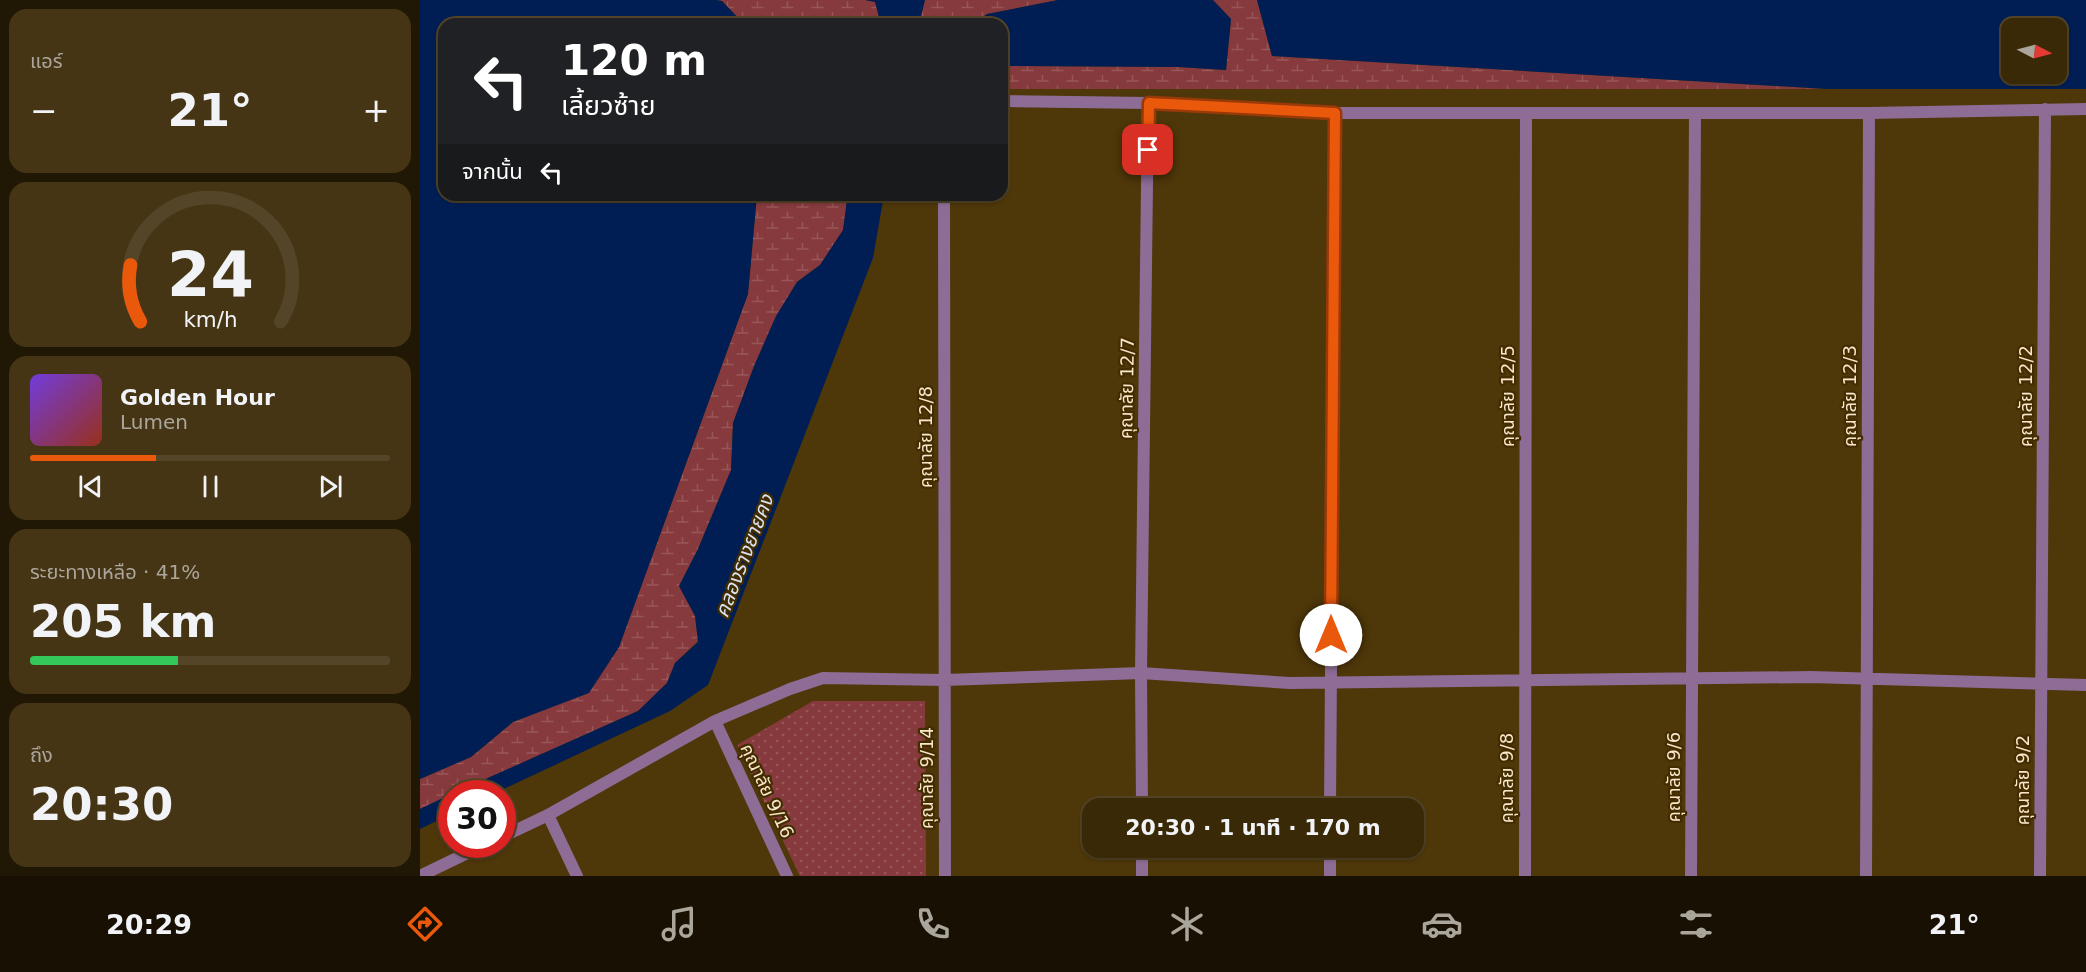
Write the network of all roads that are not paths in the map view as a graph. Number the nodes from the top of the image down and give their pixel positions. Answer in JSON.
{"nodes":[{"id":1,"x":1008,"y":101,"type":"edge"},
{"id":2,"x":1149,"y":103,"type":"junction"},
{"id":3,"x":2045,"y":109,"type":"junction"},
{"id":4,"x":2086,"y":109,"type":"edge"},
{"id":5,"x":1335,"y":113,"type":"junction"},
{"id":6,"x":1526,"y":113,"type":"junction"},
{"id":7,"x":1695,"y":113,"type":"junction"},
{"id":8,"x":1869,"y":113,"type":"junction"},
{"id":9,"x":944,"y":201,"type":"edge"},
{"id":10,"x":1141,"y":673,"type":"junction"},
{"id":11,"x":1692,"y":678,"type":"junction"},
{"id":12,"x":1867,"y":679,"type":"junction"},
{"id":13,"x":945,"y":680,"type":"junction"},
{"id":14,"x":1526,"y":680,"type":"junction"},
{"id":15,"x":1331,"y":683,"type":"junction"},
{"id":16,"x":2042,"y":684,"type":"junction"},
{"id":17,"x":2086,"y":685,"type":"edge"},
{"id":18,"x":715,"y":721,"type":"junction"},
{"id":19,"x":1142,"y":798,"type":"edge"},
{"id":20,"x":1330,"y":798,"type":"edge"},
{"id":21,"x":548,"y":814,"type":"junction"},
{"id":22,"x":516,"y":830,"type":"edge"},
{"id":23,"x":457,"y":858,"type":"edge"},
{"id":24,"x":1142,"y":858,"type":"edge"},
{"id":25,"x":1330,"y":858,"type":"edge"},
{"id":26,"x":420,"y":876,"type":"edge"},
{"id":27,"x":577,"y":876,"type":"edge"},
{"id":28,"x":787,"y":876,"type":"edge"},
{"id":29,"x":945,"y":876,"type":"edge"},
{"id":30,"x":1142,"y":876,"type":"edge"},
{"id":31,"x":1330,"y":876,"type":"edge"},
{"id":32,"x":1524,"y":876,"type":"edge"},
{"id":33,"x":1691,"y":876,"type":"edge"},
{"id":34,"x":1866,"y":876,"type":"edge"},
{"id":35,"x":2040,"y":876,"type":"edge"}],
"edges":[{"from":1,"to":2,"type":"street"},
{"from":2,"to":5,"type":"street"},
{"from":2,"to":10,"type":"street","name":"คุณาลัย 12/7"},
{"from":3,"to":4,"type":"street"},
{"from":3,"to":8,"type":"street"},
{"from":3,"to":16,"type":"street","name":"คุณาลัย 12/2"},
{"from":5,"to":6,"type":"street"},
{"from":5,"to":15,"type":"street"},
{"from":6,"to":7,"type":"street"},
{"from":6,"to":14,"type":"street","name":"คุณาลัย 12/5"},
{"from":7,"to":8,"type":"street"},
{"from":7,"to":11,"type":"street","name":"คุณาลัย 9/6"},
{"from":8,"to":12,"type":"street","name":"คุณาลัย 12/3"},
{"from":9,"to":13,"type":"street","name":"คุณาลัย 12/8"},
{"from":10,"to":13,"type":"street"},
{"from":10,"to":15,"type":"street"},
{"from":10,"to":19,"type":"street","name":"คุณาลัย 12/7"},
{"from":11,"to":12,"type":"street"},
{"from":11,"to":14,"type":"street"},
{"from":11,"to":33,"type":"street","name":"คุณาลัย 9/6"},
{"from":12,"to":16,"type":"street"},
{"from":12,"to":34,"type":"street","name":"คุณาลัย 12/3"},
{"from":13,"to":18,"type":"street"},
{"from":13,"to":29,"type":"street","name":"คุณาลัย 9/14"},
{"from":14,"to":15,"type":"street"},
{"from":14,"to":32,"type":"street","name":"คุณาลัย 9/8"},
{"from":15,"to":20,"type":"street"},
{"from":16,"to":17,"type":"street"},
{"from":16,"to":35,"type":"street","name":"คุณาลัย 9/2"},
{"from":18,"to":21,"type":"street"},
{"from":18,"to":28,"type":"street","name":"คุณาลัย 9/16"},
{"from":21,"to":22,"type":"street"},
{"from":21,"to":27,"type":"street"},
{"from":23,"to":26,"type":"street"},
{"from":24,"to":30,"type":"street"},
{"from":25,"to":31,"type":"street"}]}
